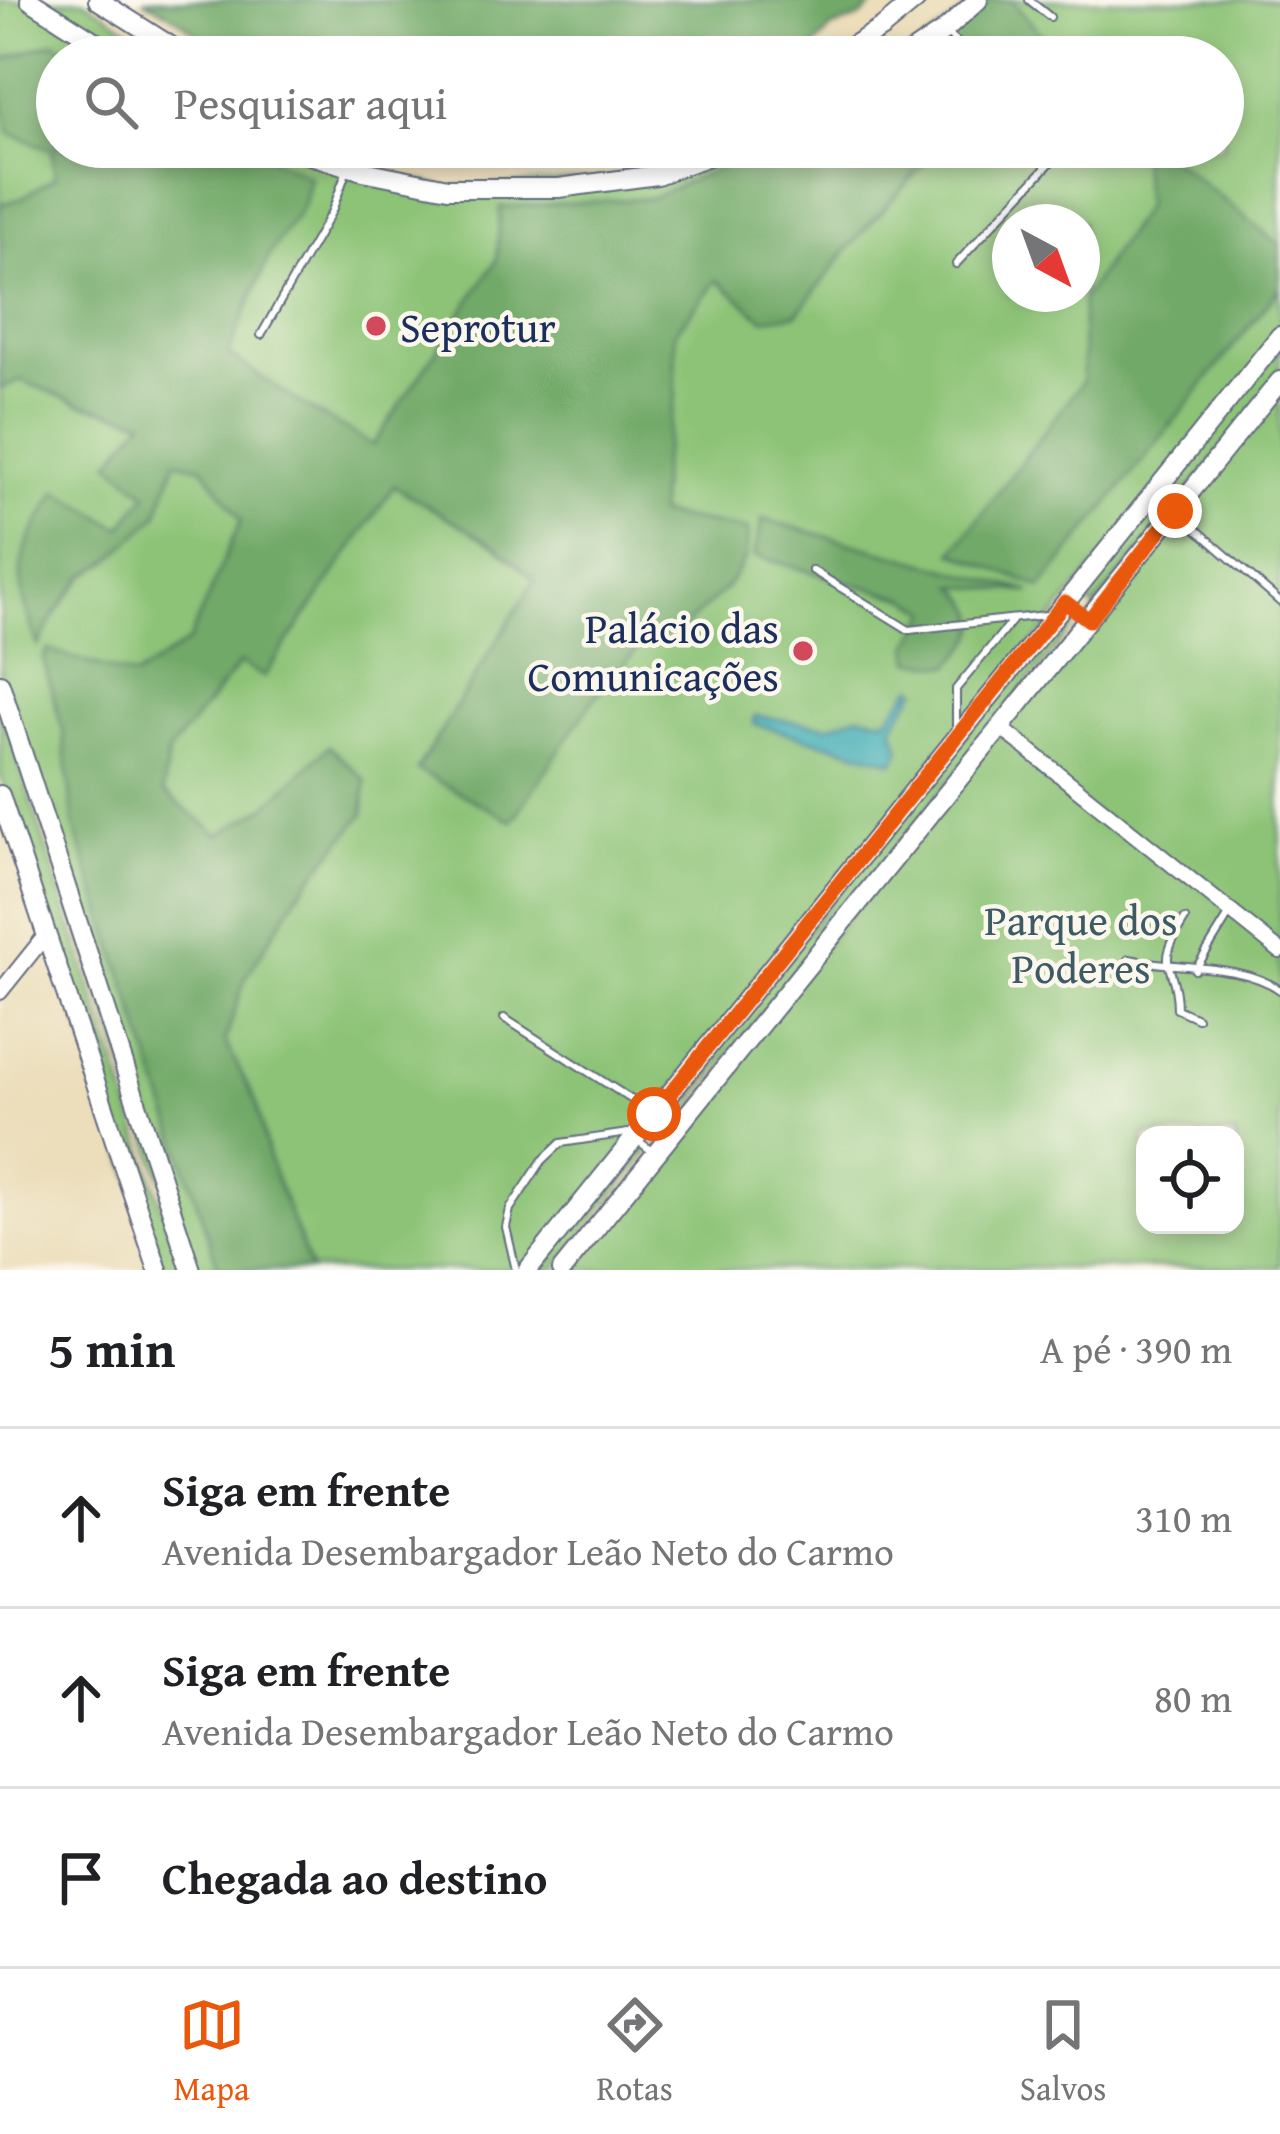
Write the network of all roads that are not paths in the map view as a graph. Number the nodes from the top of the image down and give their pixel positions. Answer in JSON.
{"nodes":[{"id":1,"x":30,"y":0,"type":"edge"},
{"id":2,"x":98,"y":0,"type":"edge"},
{"id":3,"x":916,"y":0,"type":"edge"},
{"id":4,"x":978,"y":0,"type":"edge"},
{"id":5,"x":1029,"y":0,"type":"edge"},
{"id":6,"x":1050,"y":16,"type":"dead end"},
{"id":7,"x":883,"y":28,"type":"junction"},
{"id":8,"x":944,"y":31,"type":"junction"},
{"id":9,"x":86,"y":36,"type":"edge"},
{"id":10,"x":155,"y":36,"type":"edge"},
{"id":11,"x":869,"y":36,"type":"edge"},
{"id":12,"x":889,"y":36,"type":"edge"},
{"id":13,"x":936,"y":36,"type":"edge"},
{"id":14,"x":950,"y":36,"type":"edge"},
{"id":15,"x":348,"y":168,"type":"edge"},
{"id":16,"x":353,"y":168,"type":"edge"},
{"id":17,"x":677,"y":168,"type":"edge"},
{"id":18,"x":1045,"y":170,"type":"edge"},
{"id":19,"x":956,"y":264,"type":"dead end"},
{"id":20,"x":261,"y":335,"type":"dead end"},
{"id":21,"x":1280,"y":336,"type":"edge"},
{"id":22,"x":1280,"y":381,"type":"edge"},
{"id":23,"x":1175,"y":511,"type":"junction"},
{"id":24,"x":812,"y":570,"type":"dead end"},
{"id":25,"x":1280,"y":602,"type":"edge"},
{"id":26,"x":1061,"y":608,"type":"junction"},
{"id":27,"x":1014,"y":619,"type":"junction"},
{"id":28,"x":1089,"y":620,"type":"junction"},
{"id":29,"x":0,"y":684,"type":"edge"},
{"id":30,"x":1000,"y":727,"type":"junction"},
{"id":31,"x":956,"y":739,"type":"junction"},
{"id":32,"x":0,"y":795,"type":"edge"},
{"id":33,"x":1231,"y":912,"type":"junction"},
{"id":34,"x":1185,"y":919,"type":"dead end"},
{"id":35,"x":45,"y":936,"type":"junction"},
{"id":36,"x":1280,"y":950,"type":"edge"},
{"id":37,"x":1129,"y":959,"type":"dead end"},
{"id":38,"x":1166,"y":967,"type":"junction"},
{"id":39,"x":1195,"y":970,"type":"junction"},
{"id":40,"x":1280,"y":990,"type":"edge"},
{"id":41,"x":0,"y":992,"type":"edge"},
{"id":42,"x":504,"y":1018,"type":"dead end"},
{"id":43,"x":1197,"y":1018,"type":"dead end"},
{"id":44,"x":654,"y":1114,"type":"junction"},
{"id":45,"x":635,"y":1138,"type":"junction"},
{"id":46,"x":656,"y":1154,"type":"junction"},
{"id":47,"x":158,"y":1270,"type":"edge"},
{"id":48,"x":191,"y":1270,"type":"edge"},
{"id":49,"x":516,"y":1270,"type":"edge"},
{"id":50,"x":528,"y":1270,"type":"edge"},
{"id":51,"x":562,"y":1270,"type":"edge"}],
"edges":[{"from":1,"to":9,"type":"main road"},
{"from":2,"to":10,"type":"main road"},
{"from":3,"to":7,"type":"main road"},
{"from":4,"to":8,"type":"main road"},
{"from":5,"to":6,"type":"lane"},
{"from":7,"to":11,"type":"main road"},
{"from":7,"to":12,"type":"main road"},
{"from":8,"to":13,"type":"main road"},
{"from":8,"to":14,"type":"lane"},
{"from":15,"to":20,"type":"lane"},
{"from":16,"to":17,"type":"main road"},
{"from":18,"to":19,"type":"lane"},
{"from":21,"to":26,"type":"main road"},
{"from":22,"to":23,"type":"main road"},
{"from":23,"to":25,"type":"lane"},
{"from":23,"to":28,"type":"main road"},
{"from":24,"to":27,"type":"lane"},
{"from":26,"to":27,"type":"lane"},
{"from":26,"to":28,"type":"main road"},
{"from":26,"to":31,"type":"main road"},
{"from":27,"to":31,"type":"lane"},
{"from":28,"to":30,"type":"main road"},
{"from":29,"to":48,"type":"main road"},
{"from":30,"to":33,"type":"street"},
{"from":30,"to":46,"type":"main road"},
{"from":31,"to":44,"type":"main road"},
{"from":32,"to":35,"type":"main road"},
{"from":33,"to":36,"type":"street"},
{"from":33,"to":39,"type":"lane"},
{"from":34,"to":38,"type":"lane"},
{"from":35,"to":41,"type":"street"},
{"from":35,"to":47,"type":"main road"},
{"from":37,"to":38,"type":"lane"},
{"from":38,"to":39,"type":"lane"},
{"from":38,"to":43,"type":"lane"},
{"from":39,"to":40,"type":"lane"},
{"from":42,"to":44,"type":"lane"},
{"from":44,"to":45,"type":"main road"},
{"from":45,"to":46,"type":"lane"},
{"from":45,"to":49,"type":"lane"},
{"from":45,"to":50,"type":"main road"},
{"from":46,"to":51,"type":"main road"}]}
